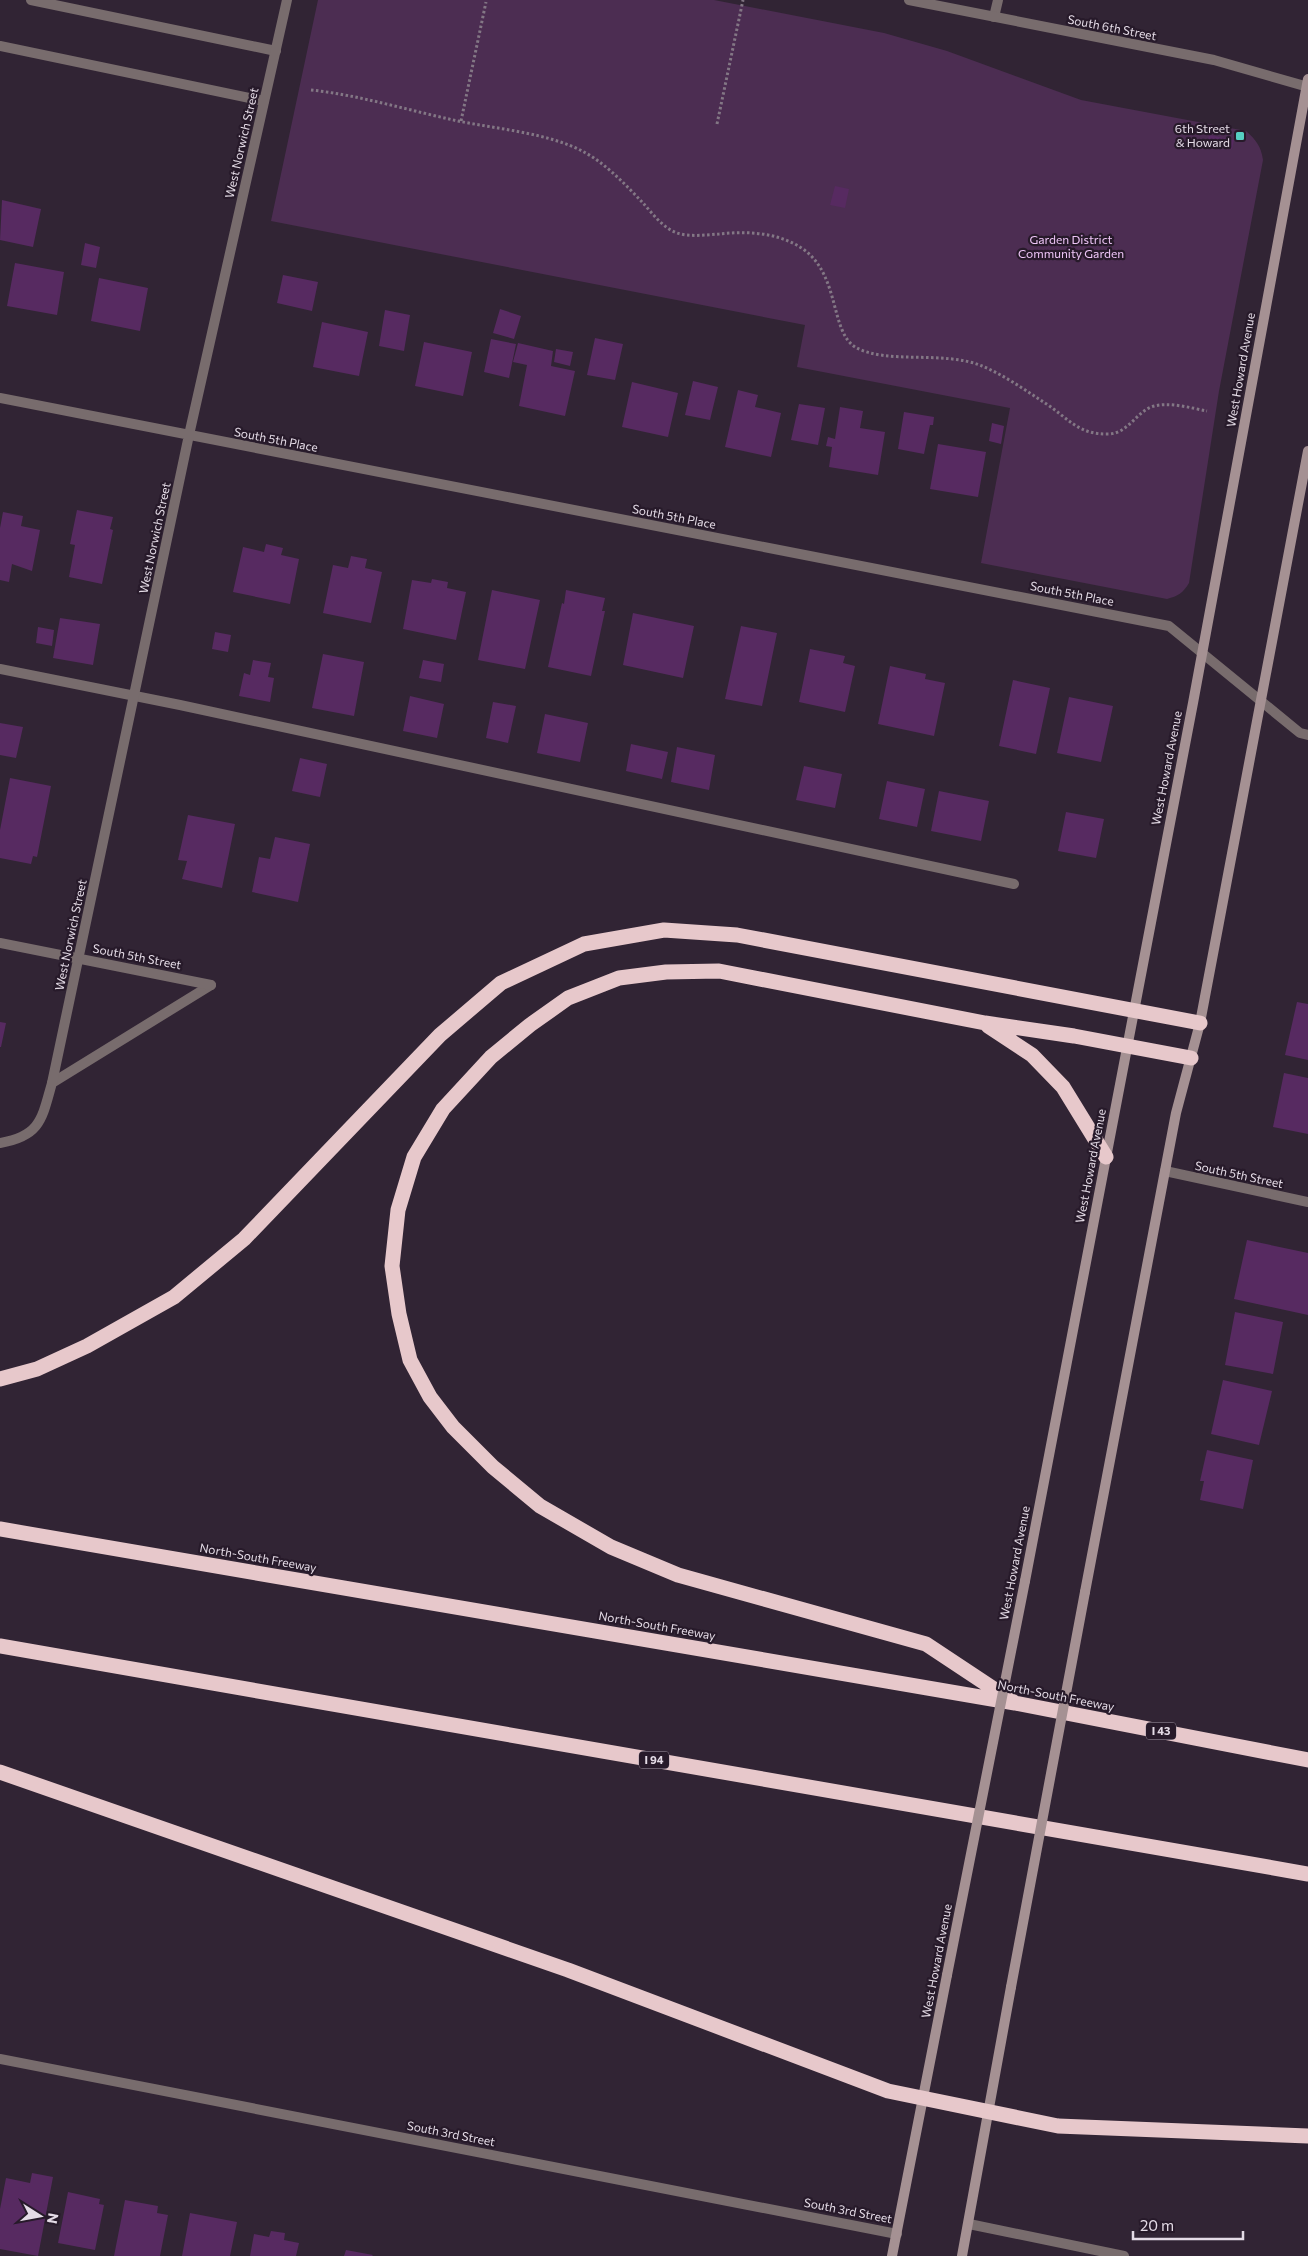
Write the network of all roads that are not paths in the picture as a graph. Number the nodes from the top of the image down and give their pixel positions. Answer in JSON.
{"nodes":[{"id":1,"x":32,"y":0,"type":"edge"},
{"id":2,"x":287,"y":0,"type":"edge"},
{"id":3,"x":909,"y":0,"type":"edge"},
{"id":4,"x":998,"y":0,"type":"edge"},
{"id":5,"x":994,"y":17,"type":"junction"},
{"id":6,"x":0,"y":46,"type":"edge"},
{"id":7,"x":276,"y":51,"type":"junction"},
{"id":8,"x":1308,"y":84,"type":"edge"},
{"id":9,"x":264,"y":101,"type":"junction"},
{"id":10,"x":0,"y":398,"type":"edge"},
{"id":11,"x":190,"y":435,"type":"junction"},
{"id":12,"x":1308,"y":452,"type":"edge"},
{"id":13,"x":1202,"y":652,"type":"junction"},
{"id":14,"x":0,"y":669,"type":"edge"},
{"id":15,"x":134,"y":696,"type":"junction"},
{"id":16,"x":1262,"y":702,"type":"junction"},
{"id":17,"x":1308,"y":735,"type":"edge"},
{"id":18,"x":1014,"y":884,"type":"dead end"},
{"id":19,"x":0,"y":943,"type":"edge"},
{"id":20,"x":78,"y":958,"type":"junction"},
{"id":21,"x":1134,"y":1010,"type":"junction"},
{"id":22,"x":1200,"y":1023,"type":"junction"},
{"id":23,"x":985,"y":1024,"type":"junction"},
{"id":24,"x":1127,"y":1046,"type":"junction"},
{"id":25,"x":1191,"y":1058,"type":"junction"},
{"id":26,"x":52,"y":1083,"type":"junction"},
{"id":27,"x":0,"y":1143,"type":"edge"},
{"id":28,"x":1106,"y":1157,"type":"junction"},
{"id":29,"x":1165,"y":1171,"type":"junction"},
{"id":30,"x":1308,"y":1202,"type":"edge"},
{"id":31,"x":0,"y":1379,"type":"edge"},
{"id":32,"x":0,"y":1529,"type":"edge"},
{"id":33,"x":0,"y":1646,"type":"edge"},
{"id":34,"x":1015,"y":1703,"type":"junction"},
{"id":35,"x":1308,"y":1760,"type":"edge"},
{"id":36,"x":0,"y":1772,"type":"edge"},
{"id":37,"x":1308,"y":1874,"type":"edge"},
{"id":38,"x":0,"y":2059,"type":"edge"},
{"id":39,"x":923,"y":2098,"type":"junction"},
{"id":40,"x":988,"y":2111,"type":"junction"},
{"id":41,"x":1308,"y":2136,"type":"edge"},
{"id":42,"x":969,"y":2224,"type":"junction"},
{"id":43,"x":896,"y":2234,"type":"junction"},
{"id":44,"x":892,"y":2256,"type":"edge"},
{"id":45,"x":962,"y":2256,"type":"edge"},
{"id":46,"x":1124,"y":2256,"type":"edge"}],
"edges":[{"from":1,"to":7,"type":"street"},
{"from":2,"to":7,"type":"street","name":"West Norwich Street"},
{"from":3,"to":5,"type":"street","name":"South 6th Street"},
{"from":4,"to":5,"type":"street"},
{"from":5,"to":8,"type":"street","name":"South 6th Street"},
{"from":6,"to":9,"type":"street"},
{"from":7,"to":9,"type":"street","name":"West Norwich Street"},
{"from":8,"to":13,"type":"main road","name":"West Howard Avenue"},
{"from":9,"to":11,"type":"street","name":"West Norwich Street"},
{"from":10,"to":11,"type":"street","name":"South 5th Place"},
{"from":11,"to":13,"type":"street","name":"South 5th Place"},
{"from":11,"to":15,"type":"street","name":"West Norwich Street"},
{"from":12,"to":16,"type":"main road"},
{"from":13,"to":16,"type":"street","name":"South 5th Place"},
{"from":13,"to":21,"type":"main road","name":"West Howard Avenue"},
{"from":14,"to":15,"type":"street"},
{"from":15,"to":18,"type":"street"},
{"from":15,"to":20,"type":"street","name":"West Norwich Street"},
{"from":16,"to":17,"type":"street","name":"South 5th Place"},
{"from":16,"to":22,"type":"main road"},
{"from":19,"to":20,"type":"street","name":"South 5th Street"},
{"from":20,"to":26,"type":"street","name":"West Norwich Street"},
{"from":20,"to":26,"type":"street","name":"South 5th Street"},
{"from":21,"to":22,"type":"highway"},
{"from":21,"to":24,"type":"main road","name":"West Howard Avenue"},
{"from":21,"to":31,"type":"highway"},
{"from":22,"to":25,"type":"main road"},
{"from":23,"to":24,"type":"highway"},
{"from":23,"to":28,"type":"highway"},
{"from":23,"to":34,"type":"highway"},
{"from":24,"to":25,"type":"highway"},
{"from":24,"to":28,"type":"main road","name":"West Howard Avenue"},
{"from":25,"to":29,"type":"main road"},
{"from":26,"to":27,"type":"street","name":"West Norwich Street"},
{"from":28,"to":39,"type":"main road","name":"West Howard Avenue","bridge":true},
{"from":29,"to":30,"type":"street","name":"South 5th Street"},
{"from":29,"to":40,"type":"main road","bridge":true},
{"from":32,"to":34,"type":"highway","name":"North-South Freeway"},
{"from":33,"to":37,"type":"highway","number":"I 94"},
{"from":34,"to":35,"type":"highway","name":"North-South Freeway","number":"I 43"},
{"from":36,"to":39,"type":"highway"},
{"from":38,"to":43,"type":"street","name":"South 3rd Street"},
{"from":39,"to":40,"type":"highway"},
{"from":39,"to":43,"type":"main road","name":"West Howard Avenue"},
{"from":40,"to":41,"type":"highway"},
{"from":40,"to":42,"type":"main road"},
{"from":42,"to":45,"type":"main road"},
{"from":42,"to":46,"type":"street"},
{"from":43,"to":44,"type":"main road","name":"West Howard Avenue"}]}
